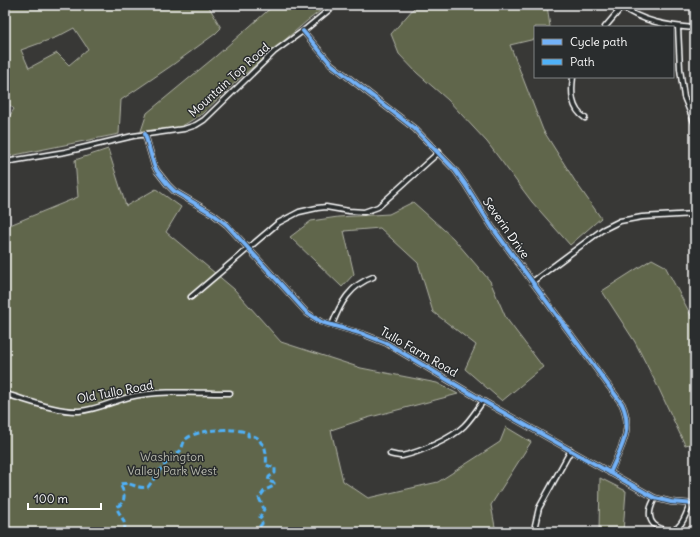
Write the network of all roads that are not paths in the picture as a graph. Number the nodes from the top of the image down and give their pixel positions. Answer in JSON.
{"nodes":[{"id":1,"x":335,"y":5,"type":"edge"},
{"id":2,"x":621,"y":6,"type":"edge"},
{"id":3,"x":606,"y":26,"type":"edge"},
{"id":4,"x":672,"y":26,"type":"edge"},
{"id":5,"x":674,"y":26,"type":"edge"},
{"id":6,"x":678,"y":27,"type":"junction"},
{"id":7,"x":695,"y":28,"type":"edge"},
{"id":8,"x":303,"y":31,"type":"junction"},
{"id":9,"x":573,"y":78,"type":"edge"},
{"id":10,"x":585,"y":118,"type":"dead end"},
{"id":11,"x":695,"y":124,"type":"edge"},
{"id":12,"x":145,"y":134,"type":"junction"},
{"id":13,"x":438,"y":152,"type":"junction"},
{"id":14,"x":5,"y":162,"type":"edge"},
{"id":15,"x":695,"y":214,"type":"edge"},
{"id":16,"x":249,"y":249,"type":"junction"},
{"id":17,"x":373,"y":277,"type":"dead end"},
{"id":18,"x":532,"y":282,"type":"junction"},
{"id":19,"x":191,"y":297,"type":"dead end"},
{"id":20,"x":332,"y":326,"type":"junction"},
{"id":21,"x":230,"y":393,"type":"dead end"},
{"id":22,"x":5,"y":394,"type":"edge"},
{"id":23,"x":482,"y":401,"type":"junction"},
{"id":24,"x":570,"y":450,"type":"junction"},
{"id":25,"x":390,"y":454,"type":"dead end"},
{"id":26,"x":610,"y":473,"type":"junction"},
{"id":27,"x":656,"y":498,"type":"junction"},
{"id":28,"x":692,"y":504,"type":"edge"},
{"id":29,"x":537,"y":531,"type":"dead end"}],
"edges":[{"from":1,"to":8,"type":"street","name":"Mountain Top Road"},
{"from":2,"to":3,"type":"street"},
{"from":2,"to":4,"type":"street"},
{"from":5,"to":6,"type":"street"},
{"from":6,"to":7,"type":"street"},
{"from":6,"to":11,"type":"street"},
{"from":8,"to":12,"type":"street","name":"Mountain Top Road"},
{"from":8,"to":13,"type":"street","name":"Severin Drive"},
{"from":9,"to":10,"type":"street"},
{"from":12,"to":14,"type":"street","name":"Mountain Top Road"},
{"from":12,"to":16,"type":"street","name":"Tullo Farm Road"},
{"from":13,"to":16,"type":"street"},
{"from":13,"to":18,"type":"street","name":"Severin Drive"},
{"from":15,"to":18,"type":"street"},
{"from":16,"to":19,"type":"street"},
{"from":16,"to":20,"type":"street","name":"Tullo Farm Road"},
{"from":17,"to":20,"type":"street"},
{"from":18,"to":26,"type":"street","name":"Severin Drive"},
{"from":20,"to":23,"type":"street","name":"Tullo Farm Road"},
{"from":21,"to":22,"type":"street","name":"Old Tullo Road"},
{"from":23,"to":24,"type":"street","name":"Tullo Farm Road"},
{"from":23,"to":25,"type":"street"},
{"from":24,"to":26,"type":"street","name":"Tullo Farm Road"},
{"from":24,"to":29,"type":"street"},
{"from":26,"to":27,"type":"street","name":"Tullo Farm Road"},
{"from":27,"to":28,"type":"street","name":"Tullo Farm Road"},
{"from":27,"to":28,"type":"street"}]}
